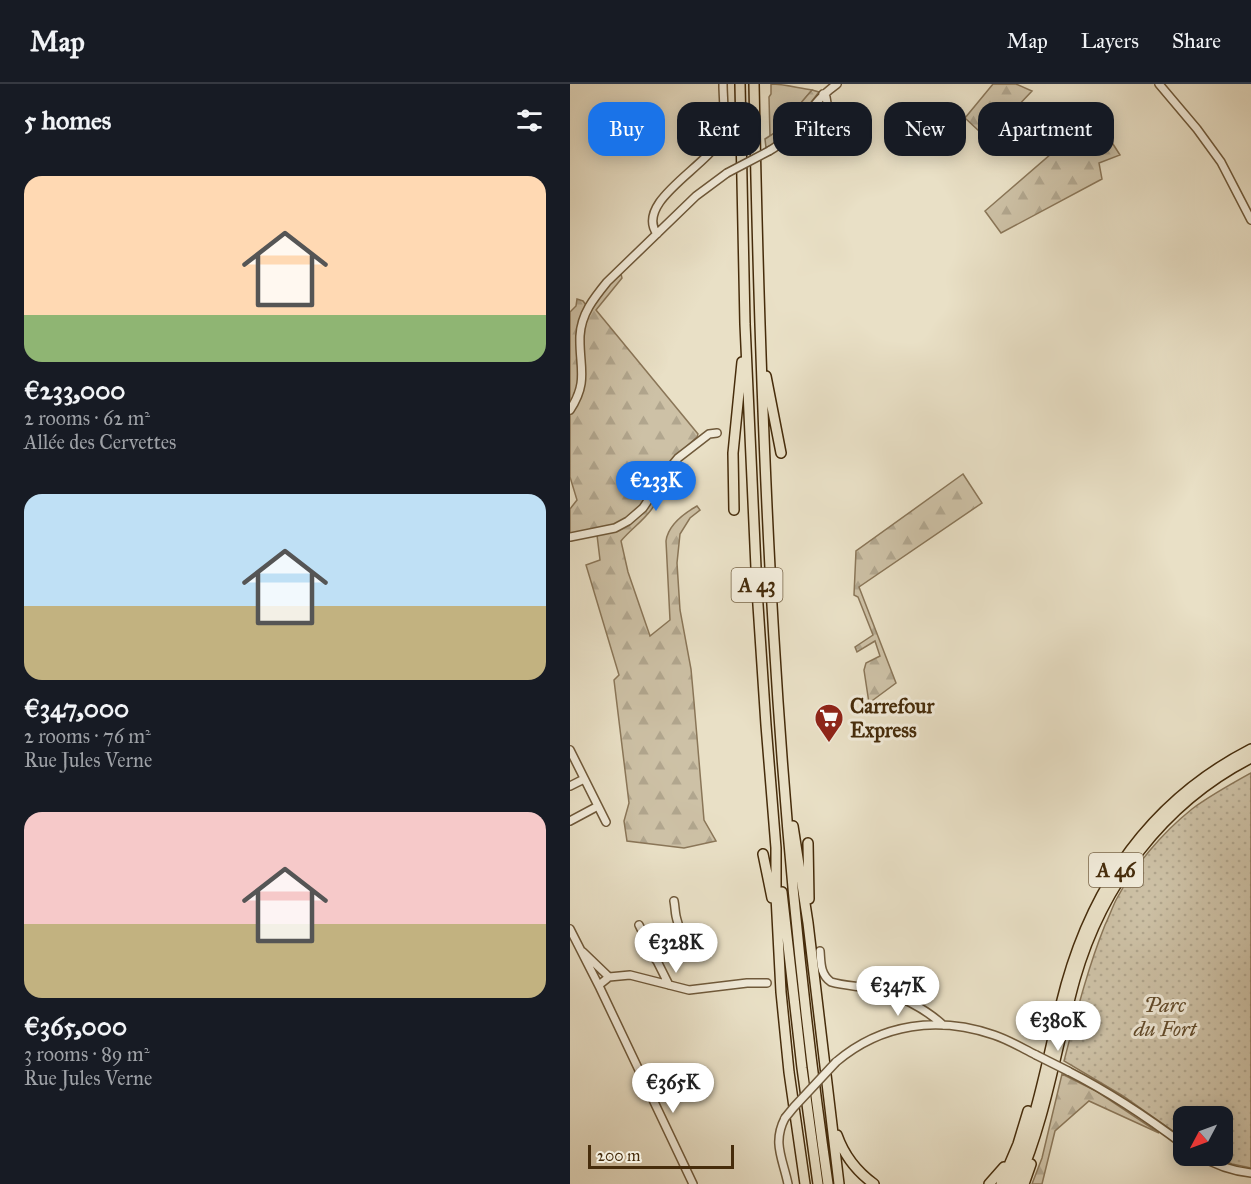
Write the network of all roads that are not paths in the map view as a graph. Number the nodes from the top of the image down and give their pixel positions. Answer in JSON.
{"nodes":[{"id":1,"x":723,"y":84,"type":"edge"},
{"id":2,"x":740,"y":84,"type":"edge"},
{"id":3,"x":754,"y":84,"type":"edge"},
{"id":4,"x":837,"y":84,"type":"edge"},
{"id":5,"x":1159,"y":84,"type":"edge"},
{"id":6,"x":1251,"y":220,"type":"edge"},
{"id":7,"x":657,"y":234,"type":"junction"},
{"id":8,"x":745,"y":324,"type":"junction"},
{"id":9,"x":760,"y":347,"type":"junction"},
{"id":10,"x":570,"y":410,"type":"edge"},
{"id":11,"x":717,"y":433,"type":"dead end"},
{"id":12,"x":781,"y":453,"type":"dead end"},
{"id":13,"x":734,"y":510,"type":"dead end"},
{"id":14,"x":570,"y":537,"type":"edge"},
{"id":15,"x":1251,"y":749,"type":"edge"},
{"id":16,"x":570,"y":750,"type":"edge"},
{"id":17,"x":782,"y":755,"type":"junction"},
{"id":18,"x":1251,"y":758,"type":"edge"},
{"id":19,"x":584,"y":779,"type":"junction"},
{"id":20,"x":570,"y":786,"type":"edge"},
{"id":21,"x":598,"y":806,"type":"junction"},
{"id":22,"x":570,"y":821,"type":"edge"},
{"id":23,"x":606,"y":822,"type":"dead end"},
{"id":24,"x":808,"y":843,"type":"dead end"},
{"id":25,"x":776,"y":848,"type":"junction"},
{"id":26,"x":764,"y":854,"type":"dead end"},
{"id":27,"x":674,"y":901,"type":"dead end"},
{"id":28,"x":639,"y":925,"type":"dead end"},
{"id":29,"x":570,"y":929,"type":"edge"},
{"id":30,"x":778,"y":933,"type":"junction"},
{"id":31,"x":681,"y":936,"type":"junction"},
{"id":32,"x":696,"y":946,"type":"dead end"},
{"id":33,"x":815,"y":948,"type":"junction"},
{"id":34,"x":581,"y":951,"type":"junction"},
{"id":35,"x":656,"y":960,"type":"junction"},
{"id":36,"x":609,"y":977,"type":"junction"},
{"id":37,"x":767,"y":983,"type":"dead end"},
{"id":38,"x":599,"y":985,"type":"junction"},
{"id":39,"x":669,"y":985,"type":"junction"},
{"id":40,"x":943,"y":1025,"type":"junction"},
{"id":41,"x":1052,"y":1040,"type":"junction"},
{"id":42,"x":1051,"y":1077,"type":"junction"},
{"id":43,"x":832,"y":1119,"type":"junction"},
{"id":44,"x":1173,"y":1137,"type":"edge"},
{"id":45,"x":1018,"y":1144,"type":"junction"},
{"id":46,"x":1221,"y":1166,"type":"edge"},
{"id":47,"x":1251,"y":1173,"type":"edge"},
{"id":48,"x":693,"y":1184,"type":"edge"},
{"id":49,"x":788,"y":1184,"type":"edge"},
{"id":50,"x":803,"y":1184,"type":"edge"},
{"id":51,"x":818,"y":1184,"type":"edge"},
{"id":52,"x":828,"y":1184,"type":"edge"},
{"id":53,"x":839,"y":1184,"type":"edge"},
{"id":54,"x":874,"y":1184,"type":"edge"},
{"id":55,"x":989,"y":1184,"type":"edge"},
{"id":56,"x":1000,"y":1184,"type":"edge"},
{"id":57,"x":1008,"y":1184,"type":"edge"},
{"id":58,"x":1017,"y":1184,"type":"edge"},
{"id":59,"x":1024,"y":1184,"type":"edge"}],
"edges":[{"from":1,"to":7,"type":"street"},
{"from":2,"to":8,"type":"highway","number":"A 43"},
{"from":3,"to":9,"type":"highway","number":"A 43"},
{"from":4,"to":7,"type":"street","bridge":true},
{"from":5,"to":6,"type":"street"},
{"from":7,"to":10,"type":"street"},
{"from":8,"to":13,"type":"highway"},
{"from":8,"to":25,"type":"highway","number":"A 43"},
{"from":9,"to":12,"type":"highway"},
{"from":9,"to":17,"type":"highway","number":"A 43"},
{"from":11,"to":14,"type":"street"},
{"from":15,"to":41,"type":"highway","number":"A 46"},
{"from":16,"to":19,"type":"street"},
{"from":17,"to":33,"type":"highway"},
{"from":17,"to":52,"type":"highway","number":"A 43"},
{"from":18,"to":42,"type":"highway","number":"A 46"},
{"from":19,"to":20,"type":"street"},
{"from":19,"to":21,"type":"street"},
{"from":21,"to":22,"type":"street"},
{"from":21,"to":23,"type":"street"},
{"from":24,"to":33,"type":"highway"},
{"from":25,"to":30,"type":"highway"},
{"from":25,"to":51,"type":"highway","number":"A 43"},
{"from":26,"to":30,"type":"highway"},
{"from":27,"to":31,"type":"street"},
{"from":28,"to":35,"type":"street"},
{"from":29,"to":34,"type":"street"},
{"from":30,"to":50,"type":"highway"},
{"from":31,"to":32,"type":"street"},
{"from":31,"to":35,"type":"street"},
{"from":33,"to":40,"type":"street"},
{"from":33,"to":43,"type":"highway"},
{"from":34,"to":36,"type":"street"},
{"from":34,"to":38,"type":"street"},
{"from":35,"to":39,"type":"street"},
{"from":36,"to":38,"type":"street"},
{"from":36,"to":39,"type":"street"},
{"from":37,"to":39,"type":"street"},
{"from":38,"to":48,"type":"street"},
{"from":40,"to":44,"type":"street","bridge":true},
{"from":40,"to":49,"type":"street","bridge":true},
{"from":41,"to":45,"type":"highway"},
{"from":41,"to":57,"type":"highway","number":"A 46"},
{"from":42,"to":58,"type":"highway","number":"A 46"},
{"from":42,"to":59,"type":"highway"},
{"from":43,"to":53,"type":"highway"},
{"from":43,"to":54,"type":"highway"},
{"from":45,"to":55,"type":"highway"},
{"from":45,"to":56,"type":"highway"},
{"from":46,"to":47,"type":"street"}]}
